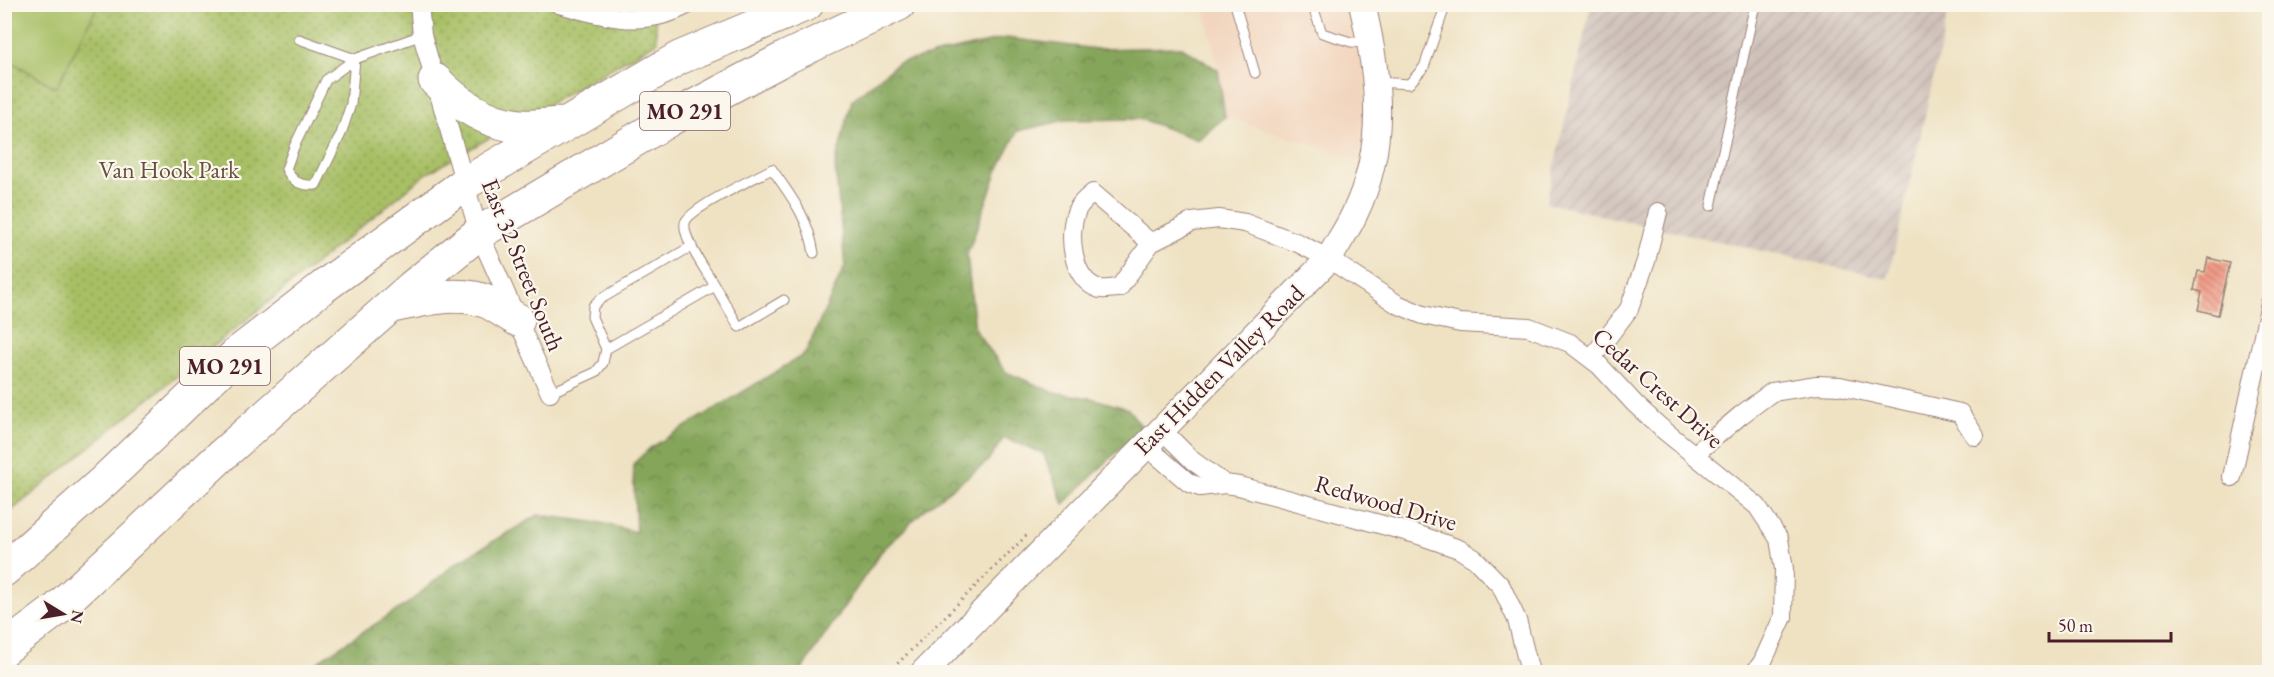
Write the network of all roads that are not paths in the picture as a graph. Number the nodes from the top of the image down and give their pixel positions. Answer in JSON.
{"nodes":[{"id":1,"x":420,"y":4,"type":"edge"},
{"id":2,"x":560,"y":4,"type":"edge"},
{"id":3,"x":690,"y":4,"type":"edge"},
{"id":4,"x":807,"y":4,"type":"edge"},
{"id":5,"x":899,"y":4,"type":"edge"},
{"id":6,"x":1234,"y":4,"type":"edge"},
{"id":7,"x":1312,"y":4,"type":"edge"},
{"id":8,"x":1362,"y":4,"type":"edge"},
{"id":9,"x":1446,"y":4,"type":"edge"},
{"id":10,"x":1755,"y":4,"type":"edge"},
{"id":11,"x":422,"y":35,"type":"junction"},
{"id":12,"x":300,"y":39,"type":"dead end"},
{"id":13,"x":1371,"y":43,"type":"junction"},
{"id":14,"x":356,"y":59,"type":"junction"},
{"id":15,"x":1255,"y":73,"type":"dead end"},
{"id":16,"x":435,"y":80,"type":"junction"},
{"id":17,"x":1377,"y":82,"type":"junction"},
{"id":18,"x":565,"y":124,"type":"junction"},
{"id":19,"x":331,"y":129,"type":"dead end"},
{"id":20,"x":341,"y":134,"type":"junction"},
{"id":21,"x":324,"y":145,"type":"dead end"},
{"id":22,"x":334,"y":149,"type":"junction"},
{"id":23,"x":317,"y":159,"type":"dead end"},
{"id":24,"x":327,"y":165,"type":"junction"},
{"id":25,"x":464,"y":184,"type":"junction"},
{"id":26,"x":1711,"y":206,"type":"dead end"},
{"id":27,"x":1658,"y":212,"type":"dead end"},
{"id":28,"x":479,"y":233,"type":"junction"},
{"id":29,"x":1151,"y":243,"type":"junction"},
{"id":30,"x":692,"y":246,"type":"junction"},
{"id":31,"x":814,"y":253,"type":"dead end"},
{"id":32,"x":1329,"y":259,"type":"junction"},
{"id":33,"x":715,"y":286,"type":"junction"},
{"id":34,"x":784,"y":300,"type":"dead end"},
{"id":35,"x":2270,"y":303,"type":"edge"},
{"id":36,"x":390,"y":307,"type":"junction"},
{"id":37,"x":518,"y":320,"type":"junction"},
{"id":38,"x":606,"y":349,"type":"junction"},
{"id":39,"x":1591,"y":359,"type":"junction"},
{"id":40,"x":2262,"y":372,"type":"edge"},
{"id":41,"x":550,"y":393,"type":"joint"},
{"id":42,"x":1976,"y":436,"type":"dead end"},
{"id":43,"x":1153,"y":437,"type":"junction"},
{"id":44,"x":1695,"y":454,"type":"junction"},
{"id":45,"x":2232,"y":477,"type":"dead end"},
{"id":46,"x":4,"y":570,"type":"edge"},
{"id":47,"x":4,"y":650,"type":"edge"},
{"id":48,"x":1764,"y":669,"type":"edge"},
{"id":49,"x":924,"y":672,"type":"edge"},
{"id":50,"x":1530,"y":672,"type":"edge"}],
"edges":[{"from":1,"to":11,"type":"street","name":"East 32 Street South"},
{"from":2,"to":3,"type":"street"},
{"from":4,"to":18,"type":"highway","number":"MO 291"},
{"from":5,"to":28,"type":"highway","number":"MO 291"},
{"from":6,"to":15,"type":"lane"},
{"from":7,"to":13,"type":"lane"},
{"from":8,"to":13,"type":"main road","name":"East Hidden Valley Road"},
{"from":9,"to":17,"type":"lane"},
{"from":10,"to":26,"type":"lane"},
{"from":11,"to":14,"type":"lane"},
{"from":11,"to":16,"type":"street","name":"East 32 Street South"},
{"from":12,"to":14,"type":"lane"},
{"from":13,"to":17,"type":"main road","name":"East Hidden Valley Road"},
{"from":14,"to":20,"type":"lane"},
{"from":14,"to":24,"type":"lane"},
{"from":16,"to":18,"type":"highway"},
{"from":16,"to":25,"type":"street","name":"East 32 Street South"},
{"from":17,"to":32,"type":"main road","name":"East Hidden Valley Road"},
{"from":18,"to":25,"type":"highway","number":"MO 291"},
{"from":19,"to":20,"type":"lane"},
{"from":20,"to":22,"type":"lane"},
{"from":21,"to":22,"type":"lane"},
{"from":22,"to":24,"type":"lane"},
{"from":23,"to":24,"type":"lane"},
{"from":25,"to":28,"type":"street","name":"East 32 Street South"},
{"from":25,"to":46,"type":"highway","number":"MO 291"},
{"from":27,"to":39,"type":"street"},
{"from":28,"to":36,"type":"highway","number":"MO 291"},
{"from":28,"to":37,"type":"street","name":"East 32 Street South"},
{"from":29,"to":29,"type":"street"},
{"from":29,"to":32,"type":"street","name":"Cedar Crest Drive"},
{"from":30,"to":31,"type":"lane"},
{"from":30,"to":33,"type":"lane"},
{"from":30,"to":38,"type":"lane"},
{"from":32,"to":39,"type":"street","name":"Cedar Crest Drive"},
{"from":32,"to":43,"type":"main road","name":"East Hidden Valley Road"},
{"from":33,"to":34,"type":"lane"},
{"from":33,"to":38,"type":"lane"},
{"from":35,"to":40,"type":"street"},
{"from":36,"to":37,"type":"highway"},
{"from":36,"to":47,"type":"highway","number":"MO 291"},
{"from":37,"to":41,"type":"street","name":"East 32 Street South"},
{"from":38,"to":41,"type":"lane"},
{"from":39,"to":44,"type":"street","name":"Cedar Crest Drive"},
{"from":40,"to":45,"type":"street"},
{"from":42,"to":44,"type":"street"},
{"from":43,"to":49,"type":"main road","name":"East Hidden Valley Road"},
{"from":43,"to":50,"type":"street","name":"Redwood Drive"},
{"from":44,"to":48,"type":"street","name":"Cedar Crest Drive"}]}
